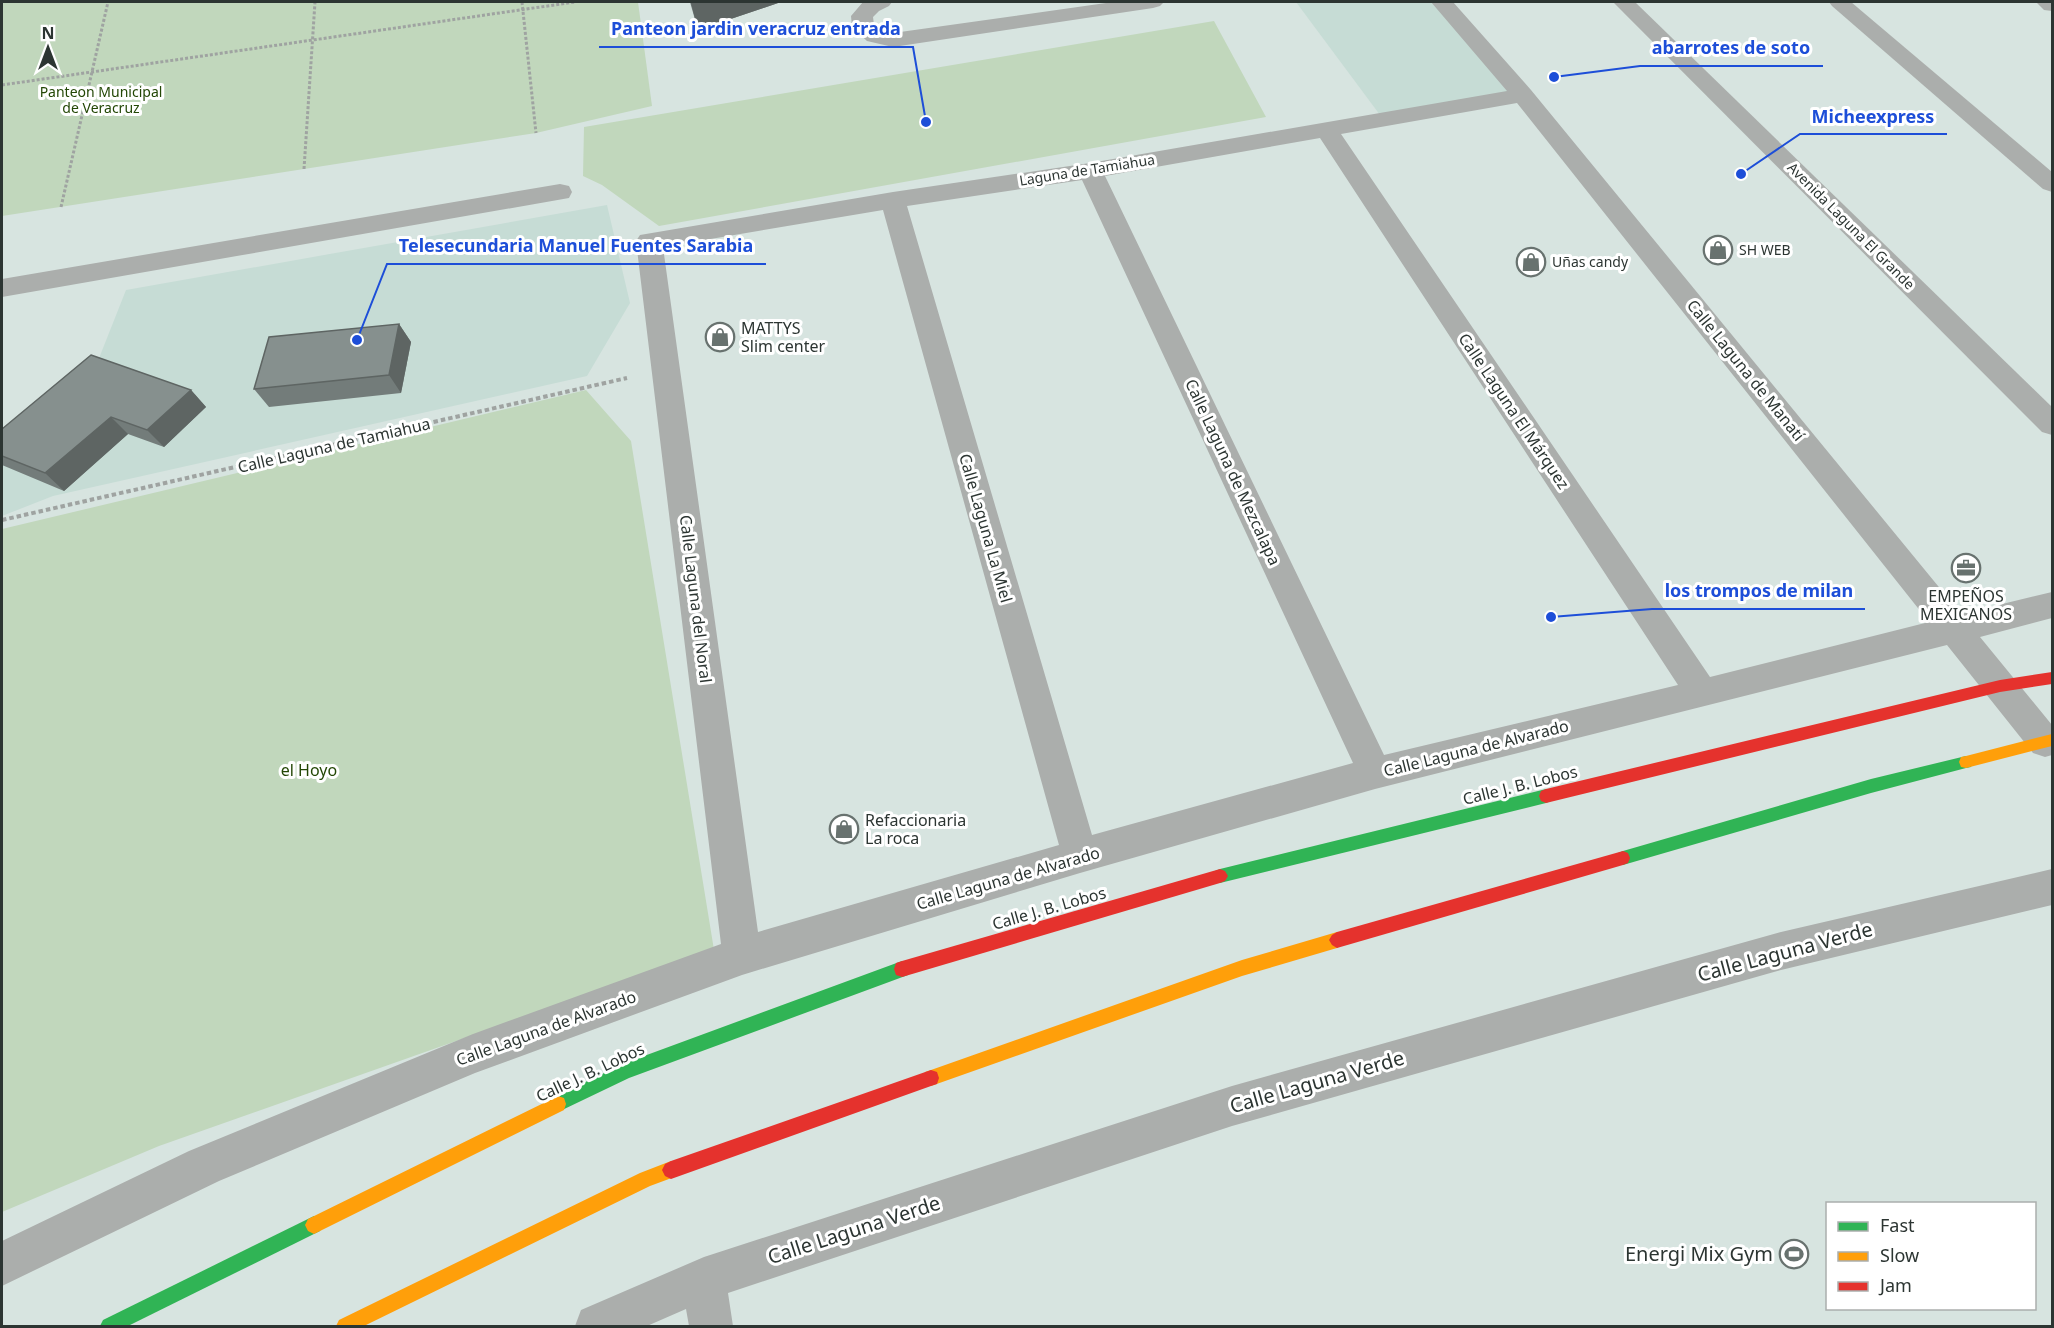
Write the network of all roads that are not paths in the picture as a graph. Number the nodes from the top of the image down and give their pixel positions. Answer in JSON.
{"nodes":[{"id":1,"x":882,"y":2,"type":"edge"},
{"id":2,"x":1153,"y":2,"type":"edge"},
{"id":3,"x":1442,"y":2,"type":"edge"},
{"id":4,"x":1623,"y":2,"type":"edge"},
{"id":5,"x":1839,"y":2,"type":"edge"},
{"id":6,"x":2047,"y":2,"type":"edge"},
{"id":7,"x":2052,"y":5,"type":"edge"},
{"id":8,"x":1523,"y":95,"type":"junction"},
{"id":9,"x":1325,"y":128,"type":"junction"},
{"id":10,"x":1090,"y":171,"type":"junction"},
{"id":11,"x":2052,"y":184,"type":"edge"},
{"id":12,"x":560,"y":192,"type":"dead end"},
{"id":13,"x":893,"y":200,"type":"junction"},
{"id":14,"x":649,"y":241,"type":"joint"},
{"id":15,"x":2,"y":288,"type":"edge"},
{"id":16,"x":2052,"y":424,"type":"edge"},
{"id":17,"x":2052,"y":605,"type":"edge"},
{"id":18,"x":1955,"y":629,"type":"junction"},
{"id":19,"x":2052,"y":678,"type":"edge"},
{"id":20,"x":2000,"y":686,"type":"junction"},
{"id":21,"x":1702,"y":694,"type":"junction"},
{"id":22,"x":2049,"y":741,"type":"edge"},
{"id":23,"x":1375,"y":773,"type":"junction"},
{"id":24,"x":1080,"y":856,"type":"junction"},
{"id":25,"x":2052,"y":887,"type":"edge"},
{"id":26,"x":742,"y":956,"type":"junction"},
{"id":27,"x":2,"y":1264,"type":"edge"},
{"id":28,"x":704,"y":1279,"type":"junction"},
{"id":29,"x":109,"y":1326,"type":"edge"},
{"id":30,"x":345,"y":1326,"type":"edge"},
{"id":31,"x":597,"y":1326,"type":"edge"},
{"id":32,"x":711,"y":1326,"type":"edge"}],
"edges":[{"from":1,"to":2,"type":"street"},
{"from":3,"to":8,"type":"street","name":"Calle Laguna de Manatí"},
{"from":4,"to":16,"type":"street","name":"Avenida Laguna El Grande"},
{"from":5,"to":11,"type":"street"},
{"from":6,"to":7,"type":"street"},
{"from":8,"to":9,"type":"street","name":"Laguna de Tamiahua"},
{"from":8,"to":18,"type":"street","name":"Calle Laguna de Manatí"},
{"from":9,"to":10,"type":"street","name":"Laguna de Tamiahua"},
{"from":9,"to":21,"type":"street","name":"Calle Laguna El Márquez"},
{"from":10,"to":13,"type":"street","name":"Laguna de Tamiahua"},
{"from":10,"to":23,"type":"street","name":"Calle Laguna de Mezcalapa"},
{"from":12,"to":15,"type":"street"},
{"from":13,"to":14,"type":"street","name":"Laguna de Tamiahua"},
{"from":13,"to":24,"type":"street","name":"Calle Laguna La Miel"},
{"from":14,"to":26,"type":"street","name":"Calle Laguna del Noral"},
{"from":17,"to":18,"type":"street","name":"Calle Laguna de Alvarado"},
{"from":18,"to":20,"type":"street","name":"Calle Laguna de Manatí"},
{"from":18,"to":21,"type":"street","name":"Calle Laguna de Alvarado"},
{"from":19,"to":20,"type":"main road","name":"Calle J. B. Lobos"},
{"from":20,"to":22,"type":"street","name":"Calle Laguna de Manatí"},
{"from":20,"to":29,"type":"main road","name":"Calle J. B. Lobos"},
{"from":21,"to":23,"type":"street","name":"Calle Laguna de Alvarado"},
{"from":22,"to":30,"type":"main road"},
{"from":23,"to":24,"type":"street","name":"Calle Laguna de Alvarado"},
{"from":24,"to":26,"type":"street","name":"Calle Laguna de Alvarado"},
{"from":25,"to":28,"type":"street","name":"Calle Laguna Verde"},
{"from":26,"to":27,"type":"street","name":"Calle Laguna de Alvarado"},
{"from":28,"to":31,"type":"street","name":"Calle Laguna Verde"},
{"from":28,"to":32,"type":"street"}]}
